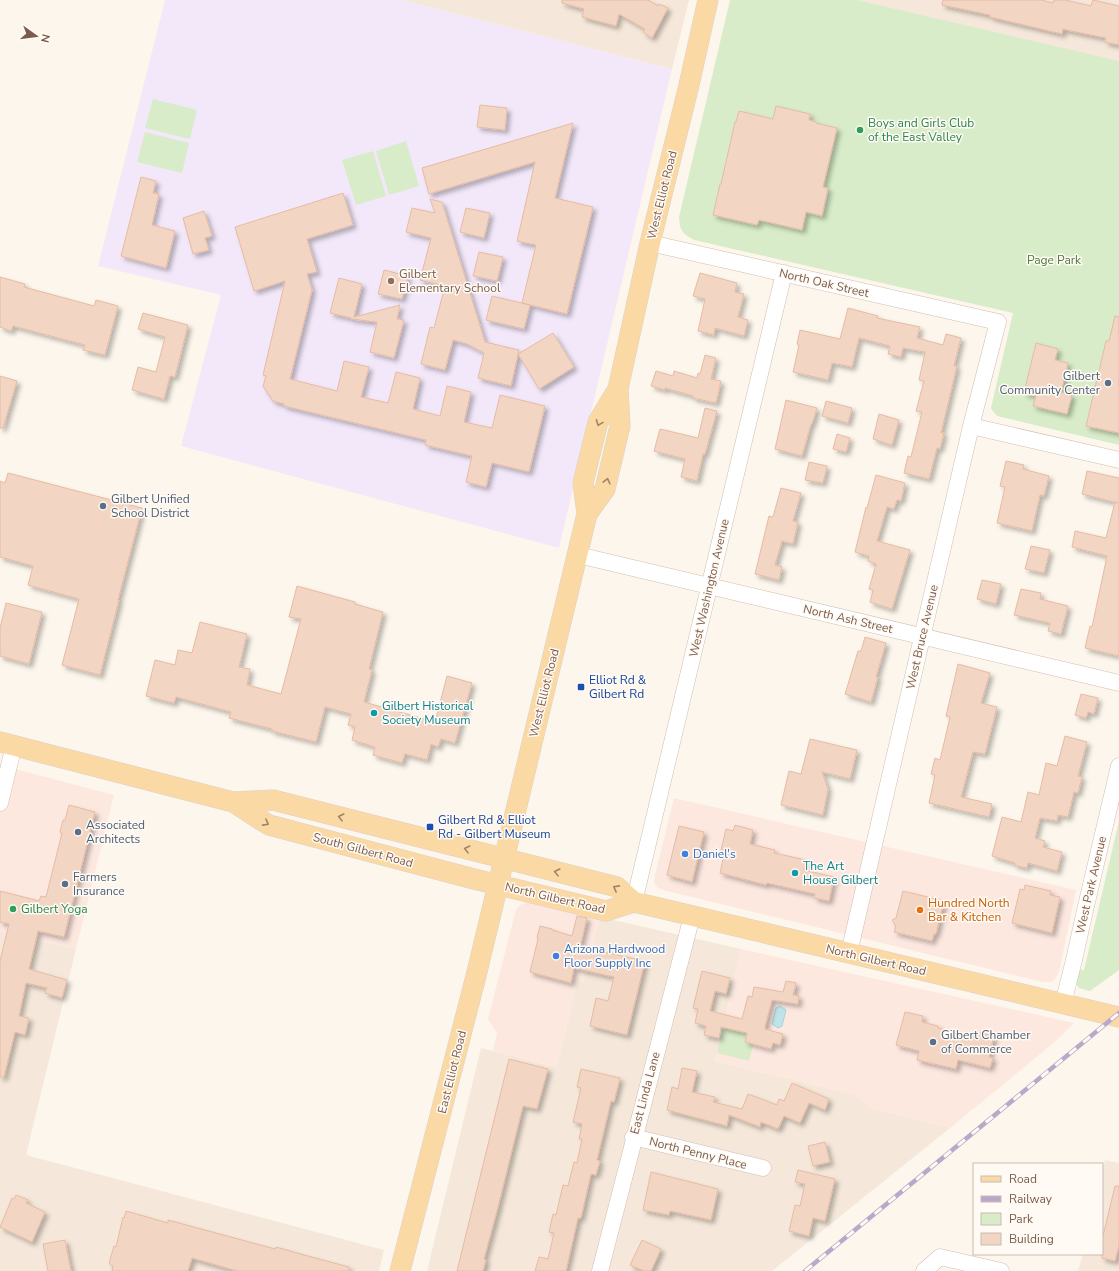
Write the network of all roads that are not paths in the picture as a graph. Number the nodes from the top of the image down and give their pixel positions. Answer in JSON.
{"nodes":[{"id":1,"x":708,"y":0,"type":"edge"},
{"id":2,"x":650,"y":243,"type":"junction"},
{"id":3,"x":784,"y":273,"type":"junction"},
{"id":4,"x":998,"y":322,"type":"joint"},
{"id":5,"x":971,"y":426,"type":"junction"},
{"id":6,"x":1119,"y":460,"type":"edge"},
{"id":7,"x":578,"y":555,"type":"junction"},
{"id":8,"x":709,"y":586,"type":"junction"},
{"id":9,"x":922,"y":637,"type":"junction"},
{"id":10,"x":1119,"y":683,"type":"edge"},
{"id":11,"x":7,"y":744,"type":"edge"},
{"id":12,"x":1119,"y":766,"type":"edge"},
{"id":13,"x":233,"y":802,"type":"junction"},
{"id":14,"x":0,"y":803,"type":"edge"},
{"id":15,"x":501,"y":872,"type":"junction"},
{"id":16,"x":634,"y":902,"type":"junction"},
{"id":17,"x":692,"y":916,"type":"junction"},
{"id":18,"x":848,"y":953,"type":"junction"},
{"id":19,"x":1063,"y":1004,"type":"junction"},
{"id":20,"x":1119,"y":1017,"type":"edge"},
{"id":21,"x":633,"y":1137,"type":"junction"},
{"id":22,"x":763,"y":1168,"type":"dead end"},
{"id":23,"x":400,"y":1271,"type":"edge"},
{"id":24,"x":600,"y":1271,"type":"edge"},
{"id":25,"x":924,"y":1271,"type":"edge"},
{"id":26,"x":1001,"y":1271,"type":"edge"}],
"edges":[{"from":1,"to":2,"type":"main road","name":"West Elliot Road"},
{"from":2,"to":3,"type":"street","name":"North Oak Street"},
{"from":2,"to":7,"type":"main road","name":"West Elliot Road"},
{"from":3,"to":4,"type":"street","name":"North Oak Street"},
{"from":3,"to":8,"type":"street","name":"West Washington Avenue"},
{"from":4,"to":5,"type":"street","name":"West Bruce Avenue"},
{"from":5,"to":6,"type":"street"},
{"from":5,"to":9,"type":"street","name":"West Bruce Avenue"},
{"from":7,"to":8,"type":"street","name":"North Ash Street"},
{"from":7,"to":15,"type":"main road","name":"West Elliot Road"},
{"from":8,"to":9,"type":"street","name":"North Ash Street"},
{"from":8,"to":16,"type":"street","name":"West Washington Avenue"},
{"from":9,"to":10,"type":"street","name":"North Ash Street"},
{"from":9,"to":18,"type":"street","name":"West Bruce Avenue"},
{"from":11,"to":13,"type":"main road","name":"South Gilbert Road"},
{"from":11,"to":14,"type":"street"},
{"from":12,"to":19,"type":"street","name":"West Park Avenue"},
{"from":15,"to":13,"type":"main road","name":"South Gilbert Road","one_way":true},
{"from":13,"to":15,"type":"main road","name":"South Gilbert Road","one_way":true},
{"from":16,"to":15,"type":"main road","name":"North Gilbert Road","one_way":true},
{"from":15,"to":16,"type":"main road","name":"North Gilbert Road"},
{"from":15,"to":23,"type":"main road","name":"East Elliot Road"},
{"from":16,"to":17,"type":"main road","name":"North Gilbert Road"},
{"from":17,"to":18,"type":"main road","name":"North Gilbert Road"},
{"from":17,"to":21,"type":"street","name":"East Linda Lane"},
{"from":18,"to":19,"type":"main road","name":"North Gilbert Road"},
{"from":19,"to":20,"type":"main road","name":"North Gilbert Road"},
{"from":21,"to":22,"type":"street","name":"North Penny Place"},
{"from":21,"to":24,"type":"street","name":"East Linda Lane"},
{"from":25,"to":26,"type":"street"}]}
